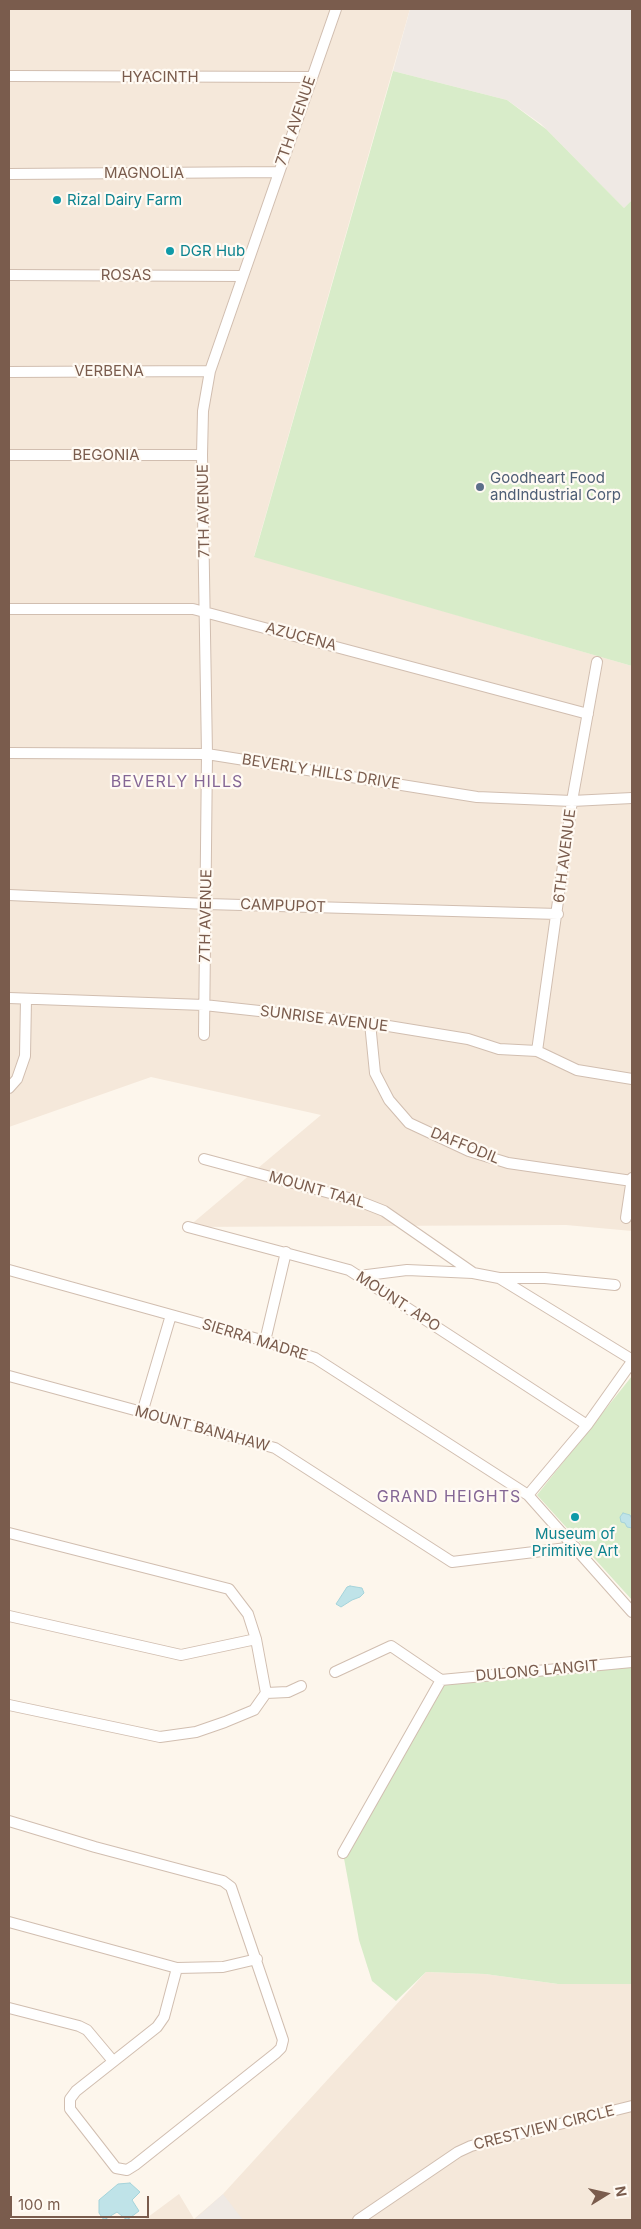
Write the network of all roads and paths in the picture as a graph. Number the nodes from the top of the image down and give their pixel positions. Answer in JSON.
{"nodes":[{"id":1,"x":336,"y":9,"type":"edge"},
{"id":2,"x":9,"y":76,"type":"edge"},
{"id":3,"x":312,"y":78,"type":"junction"},
{"id":4,"x":279,"y":172,"type":"junction"},
{"id":5,"x":9,"y":174,"type":"edge"},
{"id":6,"x":9,"y":274,"type":"edge"},
{"id":7,"x":243,"y":276,"type":"junction"},
{"id":8,"x":210,"y":371,"type":"junction"},
{"id":9,"x":9,"y":372,"type":"edge"},
{"id":10,"x":9,"y":455,"type":"edge"},
{"id":11,"x":202,"y":455,"type":"junction"},
{"id":12,"x":9,"y":609,"type":"edge"},
{"id":13,"x":206,"y":612,"type":"junction"},
{"id":14,"x":597,"y":662,"type":"dead end"},
{"id":15,"x":588,"y":714,"type":"junction"},
{"id":16,"x":9,"y":753,"type":"edge"},
{"id":17,"x":208,"y":754,"type":"junction"},
{"id":18,"x":632,"y":798,"type":"edge"},
{"id":19,"x":572,"y":801,"type":"junction"},
{"id":20,"x":9,"y":895,"type":"edge"},
{"id":21,"x":207,"y":904,"type":"junction"},
{"id":22,"x":558,"y":914,"type":"junction"},
{"id":23,"x":9,"y":998,"type":"edge"},
{"id":24,"x":26,"y":999,"type":"junction"},
{"id":25,"x":204,"y":1005,"type":"junction"},
{"id":26,"x":370,"y":1023,"type":"junction"},
{"id":27,"x":204,"y":1036,"type":"dead end"},
{"id":28,"x":537,"y":1050,"type":"junction"},
{"id":29,"x":632,"y":1080,"type":"edge"},
{"id":30,"x":9,"y":1088,"type":"edge"},
{"id":31,"x":204,"y":1158,"type":"dead end"},
{"id":32,"x":632,"y":1180,"type":"edge"},
{"id":33,"x":626,"y":1218,"type":"dead end"},
{"id":34,"x":188,"y":1227,"type":"dead end"},
{"id":35,"x":286,"y":1252,"type":"junction"},
{"id":36,"x":9,"y":1270,"type":"edge"},
{"id":37,"x":473,"y":1273,"type":"junction"},
{"id":38,"x":359,"y":1276,"type":"junction"},
{"id":39,"x":499,"y":1278,"type":"junction"},
{"id":40,"x":615,"y":1285,"type":"dead end"},
{"id":41,"x":171,"y":1315,"type":"junction"},
{"id":42,"x":265,"y":1340,"type":"junction"},
{"id":43,"x":9,"y":1376,"type":"edge"},
{"id":44,"x":142,"y":1413,"type":"junction"},
{"id":45,"x":587,"y":1424,"type":"junction"},
{"id":46,"x":528,"y":1495,"type":"junction"},
{"id":47,"x":9,"y":1533,"type":"edge"},
{"id":48,"x":575,"y":1547,"type":"junction"},
{"id":49,"x":632,"y":1612,"type":"edge"},
{"id":50,"x":9,"y":1616,"type":"edge"},
{"id":51,"x":256,"y":1639,"type":"junction"},
{"id":52,"x":632,"y":1662,"type":"edge"},
{"id":53,"x":335,"y":1672,"type":"dead end"},
{"id":54,"x":441,"y":1680,"type":"junction"},
{"id":55,"x":301,"y":1686,"type":"dead end"},
{"id":56,"x":266,"y":1693,"type":"junction"},
{"id":57,"x":9,"y":1705,"type":"edge"},
{"id":58,"x":9,"y":1821,"type":"edge"},
{"id":59,"x":343,"y":1854,"type":"dead end"},
{"id":60,"x":9,"y":1922,"type":"edge"},
{"id":61,"x":257,"y":1959,"type":"junction"},
{"id":62,"x":177,"y":1968,"type":"junction"},
{"id":63,"x":9,"y":2008,"type":"edge"},
{"id":64,"x":113,"y":2061,"type":"junction"},
{"id":65,"x":632,"y":2106,"type":"edge"},
{"id":66,"x":358,"y":2220,"type":"edge"}],
"edges":[{"from":1,"to":3,"type":"street","name":"7TH AVENUE"},
{"from":2,"to":3,"type":"street","name":"HYACINTH"},
{"from":3,"to":4,"type":"street","name":"7TH AVENUE"},
{"from":4,"to":5,"type":"street","name":"MAGNOLIA"},
{"from":4,"to":7,"type":"street","name":"7TH AVENUE"},
{"from":6,"to":7,"type":"street","name":"ROSAS"},
{"from":7,"to":8,"type":"street","name":"7TH AVENUE"},
{"from":8,"to":9,"type":"street","name":"VERBENA"},
{"from":8,"to":11,"type":"street","name":"7TH AVENUE"},
{"from":10,"to":11,"type":"street","name":"BEGONIA"},
{"from":11,"to":13,"type":"street","name":"7TH AVENUE"},
{"from":12,"to":13,"type":"street","name":"AZUCENA"},
{"from":13,"to":15,"type":"street","name":"AZUCENA"},
{"from":13,"to":17,"type":"street","name":"7TH AVENUE"},
{"from":14,"to":15,"type":"street","name":"6TH AVENUE"},
{"from":15,"to":19,"type":"street","name":"6TH AVENUE"},
{"from":16,"to":17,"type":"street","name":"BEVERLY HILLS DRIVE"},
{"from":17,"to":19,"type":"street","name":"BEVERLY HILLS DRIVE"},
{"from":17,"to":21,"type":"street","name":"7TH AVENUE"},
{"from":18,"to":19,"type":"street","name":"BEVERLY HILLS DRIVE"},
{"from":19,"to":22,"type":"street","name":"6TH AVENUE"},
{"from":20,"to":21,"type":"street","name":"CAMPUPOT"},
{"from":21,"to":22,"type":"street","name":"CAMPUPOT"},
{"from":21,"to":25,"type":"street","name":"7TH AVENUE"},
{"from":22,"to":28,"type":"street","name":"6TH AVENUE"},
{"from":23,"to":24,"type":"street","name":"SUNRISE AVENUE"},
{"from":24,"to":25,"type":"street","name":"SUNRISE AVENUE"},
{"from":24,"to":30,"type":"street"},
{"from":25,"to":26,"type":"street","name":"SUNRISE AVENUE"},
{"from":25,"to":27,"type":"street","name":"7TH AVENUE"},
{"from":26,"to":28,"type":"street","name":"SUNRISE AVENUE"},
{"from":26,"to":32,"type":"street","name":"DAFFODIL"},
{"from":28,"to":29,"type":"street","name":"SUNRISE AVENUE"},
{"from":31,"to":37,"type":"street","name":"MOUNT TAAL"},
{"from":32,"to":33,"type":"street"},
{"from":34,"to":35,"type":"street","name":"MOUNT. APO"},
{"from":35,"to":38,"type":"street","name":"MOUNT. APO"},
{"from":35,"to":42,"type":"street"},
{"from":36,"to":41,"type":"street","name":"SIERRA MADRE"},
{"from":37,"to":38,"type":"street"},
{"from":37,"to":39,"type":"street"},
{"from":38,"to":45,"type":"street","name":"MOUNT. APO"},
{"from":39,"to":40,"type":"street"},
{"from":39,"to":45,"type":"street"},
{"from":41,"to":42,"type":"street","name":"SIERRA MADRE"},
{"from":41,"to":44,"type":"street"},
{"from":42,"to":46,"type":"street","name":"SIERRA MADRE"},
{"from":43,"to":44,"type":"street","name":"MOUNT BANAHAW"},
{"from":44,"to":48,"type":"street","name":"MOUNT BANAHAW"},
{"from":45,"to":46,"type":"street"},
{"from":46,"to":48,"type":"street","name":"SIERRA MADRE"},
{"from":47,"to":51,"type":"street"},
{"from":48,"to":49,"type":"street","name":"SIERRA MADRE"},
{"from":50,"to":51,"type":"street"},
{"from":51,"to":56,"type":"street"},
{"from":52,"to":54,"type":"street","name":"DULONG LANGIT"},
{"from":53,"to":54,"type":"street"},
{"from":54,"to":59,"type":"street"},
{"from":55,"to":56,"type":"street"},
{"from":56,"to":57,"type":"street"},
{"from":58,"to":61,"type":"street"},
{"from":60,"to":62,"type":"street"},
{"from":61,"to":62,"type":"street"},
{"from":61,"to":64,"type":"street"},
{"from":62,"to":64,"type":"street"},
{"from":63,"to":64,"type":"street"},
{"from":65,"to":66,"type":"street","name":"CRESTVIEW CIRCLE"}]}
